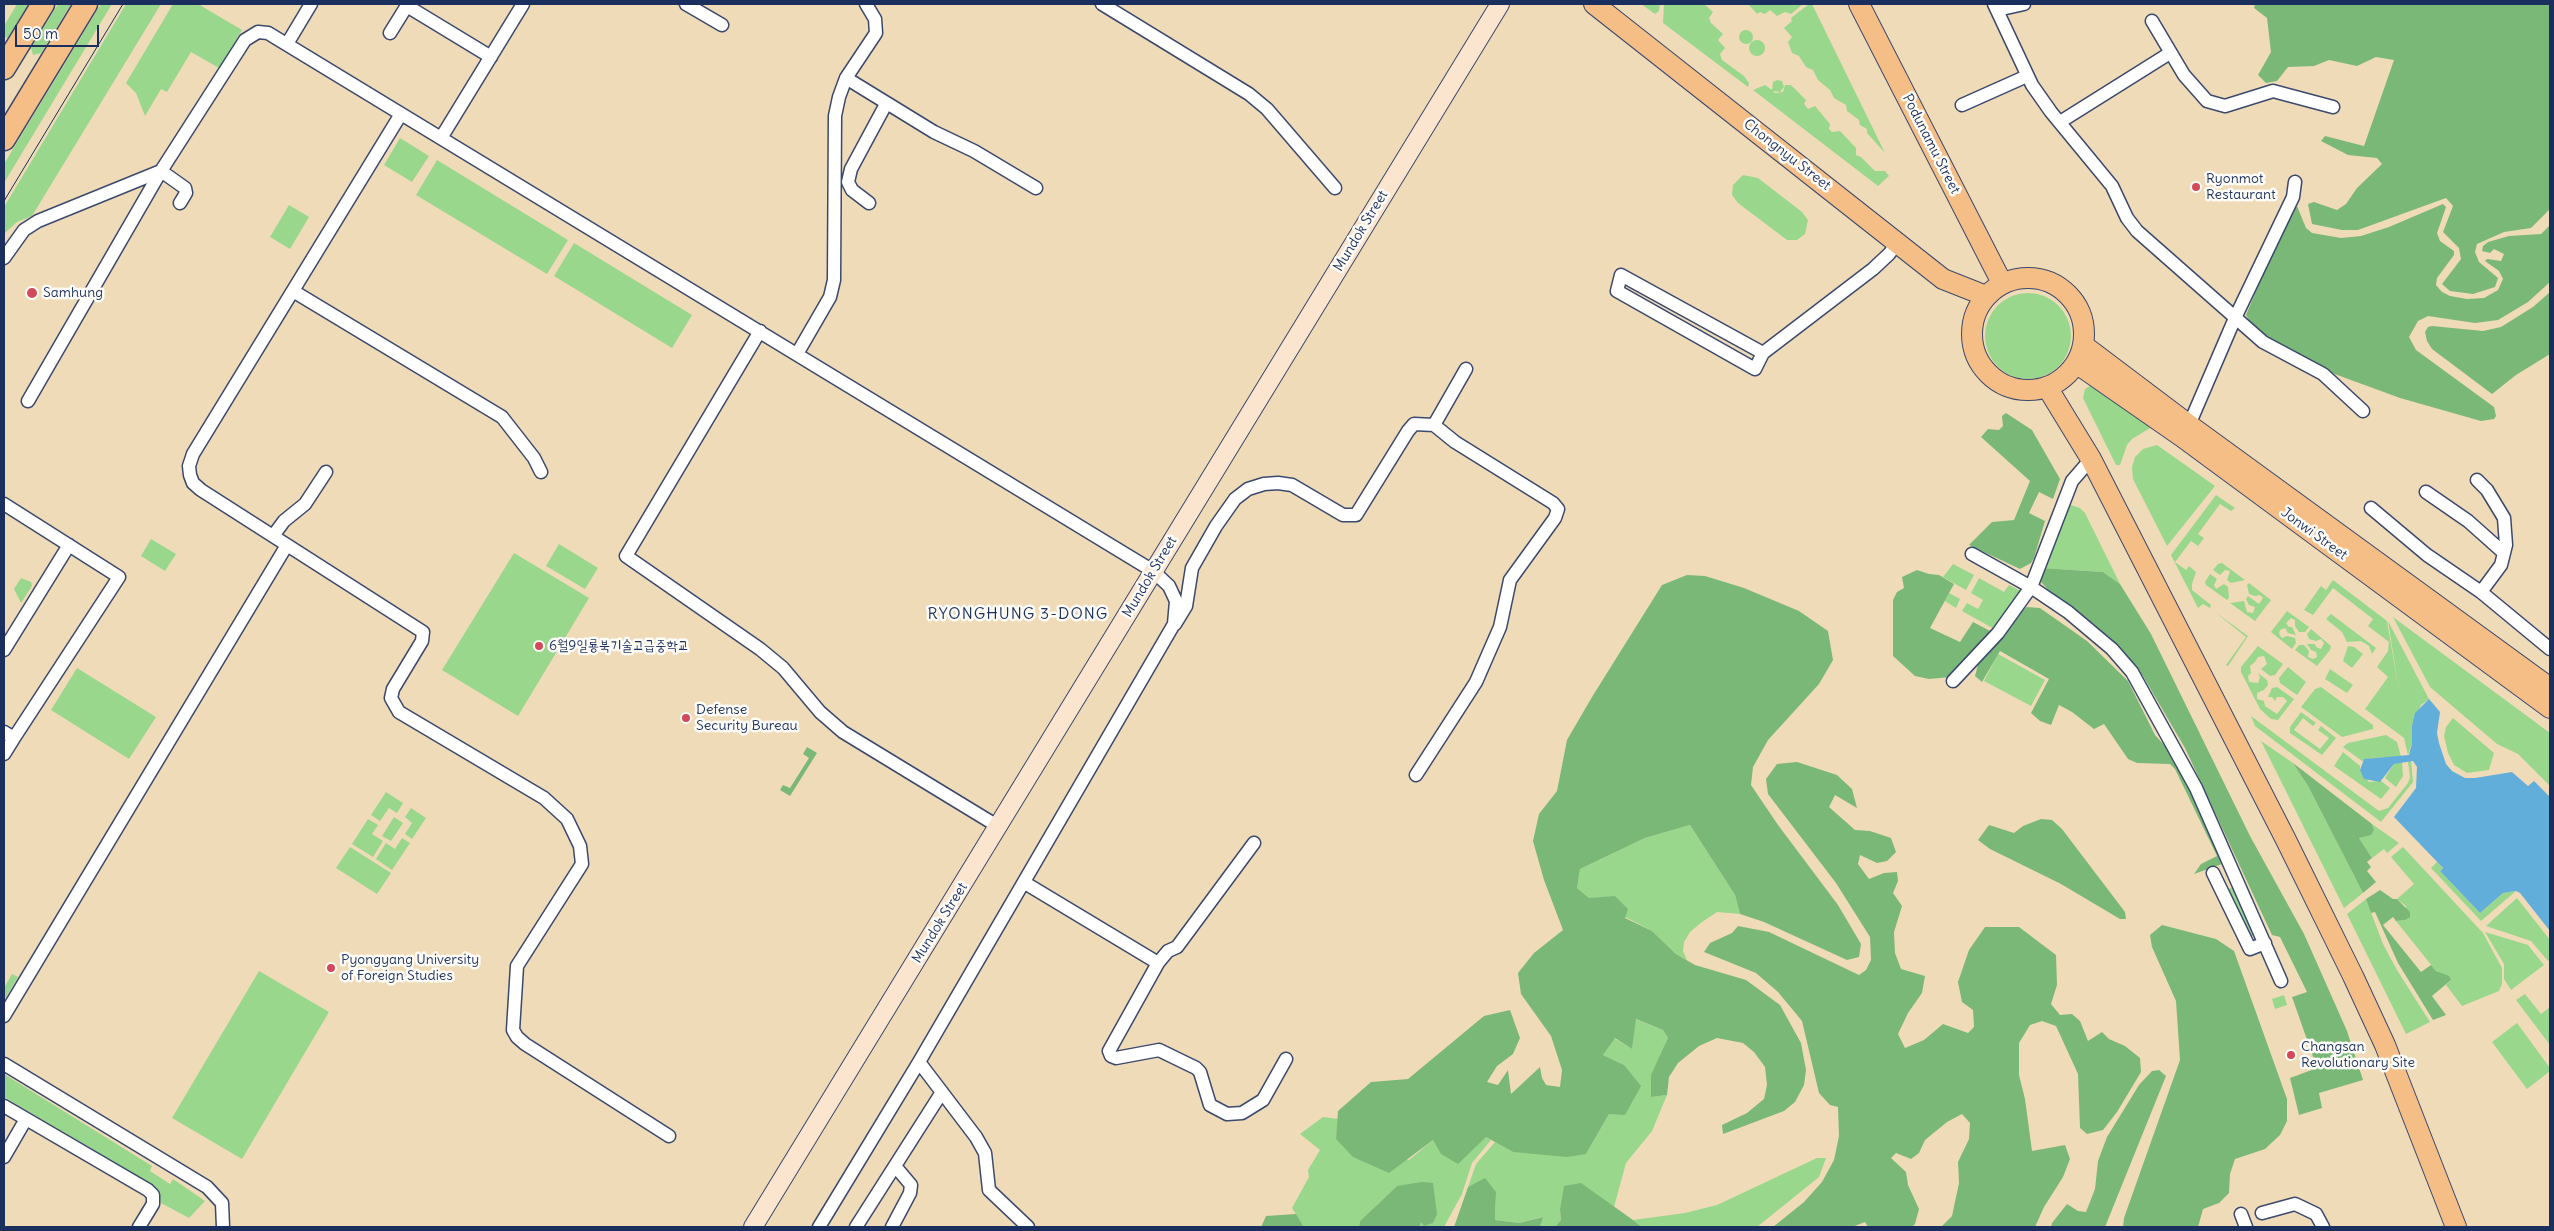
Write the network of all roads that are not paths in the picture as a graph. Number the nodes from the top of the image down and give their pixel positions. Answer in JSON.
{"nodes":[{"id":1,"x":42,"y":4,"type":"edge"},
{"id":2,"x":86,"y":4,"type":"edge"},
{"id":3,"x":311,"y":4,"type":"edge"},
{"id":4,"x":523,"y":4,"type":"edge"},
{"id":5,"x":686,"y":4,"type":"edge"},
{"id":6,"x":866,"y":4,"type":"edge"},
{"id":7,"x":1102,"y":4,"type":"edge"},
{"id":8,"x":1500,"y":4,"type":"edge"},
{"id":9,"x":1594,"y":4,"type":"edge"},
{"id":10,"x":1859,"y":4,"type":"edge"},
{"id":11,"x":2024,"y":4,"type":"edge"},
{"id":12,"x":407,"y":5,"type":"edge"},
{"id":13,"x":1995,"y":7,"type":"edge"},
{"id":14,"x":2152,"y":21,"type":"dead end"},
{"id":15,"x":722,"y":25,"type":"dead end"},
{"id":16,"x":390,"y":32,"type":"dead end"},
{"id":17,"x":287,"y":44,"type":"junction"},
{"id":18,"x":2170,"y":53,"type":"junction"},
{"id":19,"x":491,"y":57,"type":"junction"},
{"id":20,"x":4,"y":68,"type":"edge"},
{"id":21,"x":2028,"y":76,"type":"junction"},
{"id":22,"x":846,"y":78,"type":"junction"},
{"id":23,"x":886,"y":104,"type":"junction"},
{"id":24,"x":1962,"y":104,"type":"dead end"},
{"id":25,"x":2333,"y":107,"type":"dead end"},
{"id":26,"x":401,"y":114,"type":"junction"},
{"id":27,"x":2060,"y":122,"type":"junction"},
{"id":28,"x":442,"y":138,"type":"junction"},
{"id":29,"x":4,"y":139,"type":"edge"},
{"id":30,"x":161,"y":171,"type":"junction"},
{"id":31,"x":2295,"y":182,"type":"dead end"},
{"id":32,"x":1036,"y":188,"type":"dead end"},
{"id":33,"x":1335,"y":188,"type":"dead end"},
{"id":34,"x":180,"y":203,"type":"dead end"},
{"id":35,"x":869,"y":203,"type":"dead end"},
{"id":36,"x":1898,"y":242,"type":"junction"},
{"id":37,"x":4,"y":258,"type":"edge"},
{"id":38,"x":2002,"y":283,"type":"junction"},
{"id":39,"x":293,"y":291,"type":"junction"},
{"id":40,"x":1986,"y":296,"type":"junction"},
{"id":41,"x":2235,"y":318,"type":"junction"},
{"id":42,"x":760,"y":331,"type":"junction"},
{"id":43,"x":1763,"y":353,"type":"junction"},
{"id":44,"x":797,"y":354,"type":"junction"},
{"id":45,"x":2080,"y":354,"type":"junction"},
{"id":46,"x":1466,"y":369,"type":"dead end"},
{"id":47,"x":2047,"y":387,"type":"junction"},
{"id":48,"x":28,"y":401,"type":"dead end"},
{"id":49,"x":2362,"y":411,"type":"dead end"},
{"id":50,"x":1434,"y":426,"type":"junction"},
{"id":51,"x":2189,"y":426,"type":"junction"},
{"id":52,"x":2091,"y":459,"type":"junction"},
{"id":53,"x":326,"y":472,"type":"dead end"},
{"id":54,"x":541,"y":472,"type":"dead end"},
{"id":55,"x":2477,"y":480,"type":"dead end"},
{"id":56,"x":2426,"y":492,"type":"dead end"},
{"id":57,"x":4,"y":504,"type":"edge"},
{"id":58,"x":2371,"y":508,"type":"dead end"},
{"id":59,"x":273,"y":536,"type":"junction"},
{"id":60,"x":69,"y":545,"type":"junction"},
{"id":61,"x":287,"y":545,"type":"junction"},
{"id":62,"x":2504,"y":553,"type":"junction"},
{"id":63,"x":1972,"y":554,"type":"dead end"},
{"id":64,"x":1153,"y":572,"type":"junction"},
{"id":65,"x":2031,"y":587,"type":"junction"},
{"id":66,"x":2481,"y":592,"type":"junction"},
{"id":67,"x":1174,"y":624,"type":"junction"},
{"id":68,"x":2550,"y":649,"type":"edge"},
{"id":69,"x":4,"y":650,"type":"edge"},
{"id":70,"x":1953,"y":681,"type":"dead end"},
{"id":71,"x":2550,"y":688,"type":"edge"},
{"id":72,"x":2550,"y":708,"type":"edge"},
{"id":73,"x":9,"y":735,"type":"edge"},
{"id":74,"x":4,"y":754,"type":"edge"},
{"id":75,"x":1416,"y":775,"type":"dead end"},
{"id":76,"x":999,"y":827,"type":"junction"},
{"id":77,"x":1254,"y":843,"type":"dead end"},
{"id":78,"x":2213,"y":872,"type":"dead end"},
{"id":79,"x":1025,"y":883,"type":"junction"},
{"id":80,"x":2265,"y":943,"type":"junction"},
{"id":81,"x":1158,"y":963,"type":"junction"},
{"id":82,"x":2281,"y":981,"type":"dead end"},
{"id":83,"x":4,"y":1016,"type":"edge"},
{"id":84,"x":1286,"y":1059,"type":"dead end"},
{"id":85,"x":919,"y":1062,"type":"junction"},
{"id":86,"x":4,"y":1064,"type":"edge"},
{"id":87,"x":942,"y":1092,"type":"junction"},
{"id":88,"x":4,"y":1106,"type":"edge"},
{"id":89,"x":26,"y":1119,"type":"junction"},
{"id":90,"x":669,"y":1136,"type":"dead end"},
{"id":91,"x":4,"y":1157,"type":"edge"},
{"id":92,"x":895,"y":1166,"type":"junction"},
{"id":93,"x":2262,"y":1213,"type":"dead end"},
{"id":94,"x":2241,"y":1214,"type":"dead end"},
{"id":95,"x":139,"y":1227,"type":"edge"},
{"id":96,"x":223,"y":1227,"type":"edge"},
{"id":97,"x":753,"y":1227,"type":"edge"},
{"id":98,"x":820,"y":1227,"type":"edge"},
{"id":99,"x":856,"y":1227,"type":"edge"},
{"id":100,"x":892,"y":1227,"type":"edge"},
{"id":101,"x":1028,"y":1227,"type":"edge"},
{"id":102,"x":2246,"y":1227,"type":"edge"},
{"id":103,"x":2323,"y":1227,"type":"edge"},
{"id":104,"x":2456,"y":1227,"type":"edge"}],
"edges":[{"from":1,"to":20,"type":"highway"},
{"from":2,"to":29,"type":"highway"},
{"from":3,"to":17,"type":"street"},
{"from":4,"to":19,"type":"street"},
{"from":5,"to":15,"type":"street"},
{"from":6,"to":22,"type":"street"},
{"from":7,"to":33,"type":"street"},
{"from":8,"to":64,"type":"main road","name":"Mundok Street"},
{"from":9,"to":36,"type":"main road","name":"Chongnyu Street"},
{"from":10,"to":38,"type":"main road","name":"Podunamu Street"},
{"from":11,"to":13,"type":"street"},
{"from":12,"to":16,"type":"street"},
{"from":12,"to":19,"type":"street"},
{"from":13,"to":21,"type":"street"},
{"from":14,"to":18,"type":"street"},
{"from":17,"to":26,"type":"street"},
{"from":17,"to":30,"type":"street"},
{"from":18,"to":25,"type":"street"},
{"from":18,"to":27,"type":"street"},
{"from":19,"to":28,"type":"street"},
{"from":21,"to":24,"type":"street"},
{"from":21,"to":27,"type":"street"},
{"from":22,"to":23,"type":"street"},
{"from":22,"to":44,"type":"street"},
{"from":23,"to":32,"type":"street"},
{"from":23,"to":35,"type":"street"},
{"from":26,"to":28,"type":"street"},
{"from":26,"to":39,"type":"street"},
{"from":27,"to":41,"type":"street"},
{"from":28,"to":42,"type":"street"},
{"from":30,"to":34,"type":"street"},
{"from":30,"to":37,"type":"street"},
{"from":30,"to":48,"type":"street"},
{"from":31,"to":41,"type":"street"},
{"from":36,"to":40,"type":"main road","name":"Chongnyu Street"},
{"from":36,"to":43,"type":"street"},
{"from":38,"to":40,"type":"main road"},
{"from":38,"to":45,"type":"main road"},
{"from":39,"to":54,"type":"street"},
{"from":39,"to":59,"type":"street"},
{"from":40,"to":47,"type":"main road"},
{"from":41,"to":49,"type":"street"},
{"from":41,"to":51,"type":"street"},
{"from":42,"to":44,"type":"street"},
{"from":42,"to":76,"type":"street"},
{"from":43,"to":43,"type":"street"},
{"from":44,"to":64,"type":"street"},
{"from":45,"to":47,"type":"main road"},
{"from":45,"to":51,"type":"main road","name":"Jonwi Street"},
{"from":45,"to":72,"type":"main road","name":"Jonwi Street"},
{"from":46,"to":50,"type":"street"},
{"from":47,"to":52,"type":"main road"},
{"from":50,"to":67,"type":"street"},
{"from":50,"to":75,"type":"street"},
{"from":51,"to":71,"type":"main road","name":"Jonwi Street"},
{"from":52,"to":65,"type":"street"},
{"from":52,"to":104,"type":"main road"},
{"from":53,"to":59,"type":"street"},
{"from":55,"to":62,"type":"street"},
{"from":56,"to":62,"type":"street"},
{"from":57,"to":60,"type":"street"},
{"from":58,"to":66,"type":"street"},
{"from":59,"to":61,"type":"street"},
{"from":60,"to":69,"type":"street"},
{"from":60,"to":73,"type":"street"},
{"from":61,"to":83,"type":"street"},
{"from":61,"to":90,"type":"street"},
{"from":62,"to":66,"type":"street"},
{"from":63,"to":65,"type":"street"},
{"from":64,"to":67,"type":"street"},
{"from":64,"to":76,"type":"main road","name":"Mundok Street"},
{"from":65,"to":70,"type":"street"},
{"from":65,"to":80,"type":"street"},
{"from":66,"to":68,"type":"street"},
{"from":67,"to":79,"type":"street"},
{"from":73,"to":74,"type":"street"},
{"from":76,"to":97,"type":"main road","name":"Mundok Street"},
{"from":77,"to":81,"type":"street"},
{"from":78,"to":80,"type":"street"},
{"from":79,"to":81,"type":"street"},
{"from":79,"to":85,"type":"street"},
{"from":80,"to":82,"type":"street"},
{"from":81,"to":84,"type":"street"},
{"from":85,"to":87,"type":"street"},
{"from":85,"to":98,"type":"street"},
{"from":86,"to":96,"type":"street"},
{"from":87,"to":92,"type":"street"},
{"from":87,"to":101,"type":"street"},
{"from":88,"to":89,"type":"street"},
{"from":89,"to":91,"type":"street"},
{"from":89,"to":95,"type":"street"},
{"from":92,"to":99,"type":"street"},
{"from":92,"to":100,"type":"street"},
{"from":93,"to":103,"type":"street"},
{"from":94,"to":102,"type":"street"}]}
